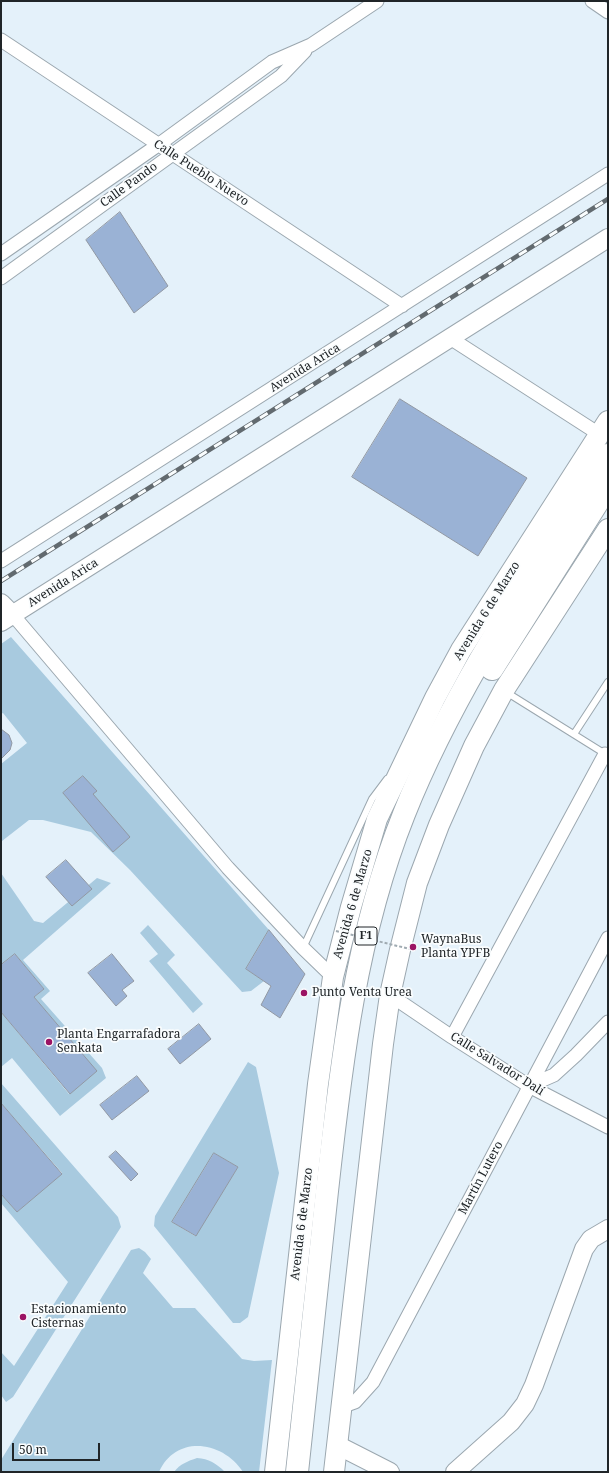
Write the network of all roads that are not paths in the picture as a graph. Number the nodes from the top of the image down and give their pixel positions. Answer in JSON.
{"nodes":[{"id":1,"x":377,"y":1,"type":"edge"},
{"id":2,"x":592,"y":1,"type":"edge"},
{"id":3,"x":608,"y":12,"type":"edge"},
{"id":4,"x":1,"y":40,"type":"edge"},
{"id":5,"x":311,"y":45,"type":"junction"},
{"id":6,"x":158,"y":145,"type":"junction"},
{"id":7,"x":173,"y":154,"type":"junction"},
{"id":8,"x":608,"y":174,"type":"edge"},
{"id":9,"x":608,"y":238,"type":"edge"},
{"id":10,"x":1,"y":254,"type":"edge"},
{"id":11,"x":1,"y":278,"type":"edge"},
{"id":12,"x":402,"y":306,"type":"junction"},
{"id":13,"x":450,"y":338,"type":"junction"},
{"id":14,"x":604,"y":428,"type":"edge"},
{"id":15,"x":608,"y":455,"type":"edge"},
{"id":16,"x":608,"y":486,"type":"edge"},
{"id":17,"x":608,"y":529,"type":"edge"},
{"id":18,"x":1,"y":561,"type":"edge"},
{"id":19,"x":5,"y":613,"type":"edge"},
{"id":20,"x":608,"y":682,"type":"edge"},
{"id":21,"x":504,"y":690,"type":"junction"},
{"id":22,"x":574,"y":734,"type":"junction"},
{"id":23,"x":411,"y":746,"type":"junction"},
{"id":24,"x":607,"y":755,"type":"edge"},
{"id":25,"x":394,"y":769,"type":"dead end"},
{"id":26,"x":390,"y":775,"type":"dead end"},
{"id":27,"x":608,"y":938,"type":"edge"},
{"id":28,"x":303,"y":948,"type":"junction"},
{"id":29,"x":333,"y":977,"type":"junction"},
{"id":30,"x":390,"y":995,"type":"junction"},
{"id":31,"x":608,"y":1022,"type":"edge"},
{"id":32,"x":452,"y":1037,"type":"junction"},
{"id":33,"x":529,"y":1086,"type":"junction"},
{"id":34,"x":608,"y":1127,"type":"edge"},
{"id":35,"x":608,"y":1229,"type":"edge"},
{"id":36,"x":341,"y":1407,"type":"junction"},
{"id":37,"x":337,"y":1445,"type":"junction"},
{"id":38,"x":275,"y":1472,"type":"edge"},
{"id":39,"x":297,"y":1472,"type":"edge"},
{"id":40,"x":312,"y":1472,"type":"edge"},
{"id":41,"x":334,"y":1472,"type":"edge"},
{"id":42,"x":390,"y":1472,"type":"edge"},
{"id":43,"x":454,"y":1472,"type":"edge"}],
"edges":[{"from":1,"to":5,"type":"street","name":"Calle Pando"},
{"from":2,"to":3,"type":"street"},
{"from":4,"to":6,"type":"street","name":"Calle Pueblo Nuevo"},
{"from":5,"to":6,"type":"street","name":"Calle Pando"},
{"from":5,"to":7,"type":"street","name":"Calle Pando"},
{"from":6,"to":7,"type":"street","name":"Calle Pueblo Nuevo"},
{"from":6,"to":10,"type":"street","name":"Calle Pando"},
{"from":7,"to":11,"type":"street","name":"Calle Pando"},
{"from":7,"to":12,"type":"street","name":"Calle Pueblo Nuevo"},
{"from":8,"to":12,"type":"street","name":"Avenida Arica"},
{"from":9,"to":13,"type":"main road","name":"Avenida Arica"},
{"from":12,"to":18,"type":"street","name":"Avenida Arica"},
{"from":13,"to":14,"type":"street"},
{"from":13,"to":19,"type":"main road","name":"Avenida Arica"},
{"from":14,"to":23,"type":"main road","name":"Avenida 6 de Marzo"},
{"from":15,"to":39,"type":"highway","name":"Avenida 6 de Marzo","number":"F1"},
{"from":16,"to":40,"type":"highway","number":"F1"},
{"from":17,"to":21,"type":"main road"},
{"from":19,"to":28,"type":"street"},
{"from":20,"to":22,"type":"lane"},
{"from":21,"to":22,"type":"lane"},
{"from":21,"to":30,"type":"main road"},
{"from":22,"to":24,"type":"lane"},
{"from":23,"to":25,"type":"lane"},
{"from":23,"to":29,"type":"main road","name":"Avenida 6 de Marzo"},
{"from":24,"to":32,"type":"street"},
{"from":26,"to":28,"type":"lane"},
{"from":27,"to":33,"type":"street","name":"Martín Lutero"},
{"from":28,"to":29,"type":"street"},
{"from":29,"to":38,"type":"main road","name":"Avenida 6 de Marzo"},
{"from":30,"to":32,"type":"street","name":"Calle Salvador Dalí"},
{"from":30,"to":36,"type":"main road"},
{"from":31,"to":33,"type":"street"},
{"from":32,"to":33,"type":"street","name":"Calle Salvador Dalí"},
{"from":33,"to":34,"type":"street","name":"Calle Salvador Dalí"},
{"from":33,"to":36,"type":"street","name":"Martín Lutero"},
{"from":35,"to":43,"type":"main road"},
{"from":36,"to":37,"type":"main road"},
{"from":37,"to":41,"type":"main road"},
{"from":37,"to":42,"type":"main road"}]}
